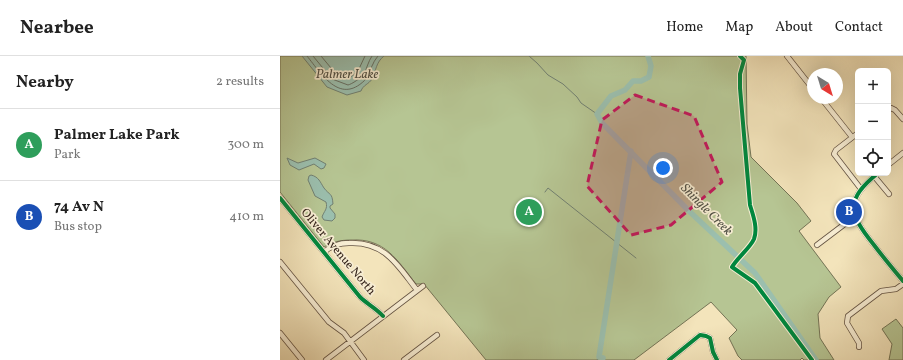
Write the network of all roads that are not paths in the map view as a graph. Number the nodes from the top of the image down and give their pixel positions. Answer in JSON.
{"nodes":[{"id":1,"x":787,"y":56,"type":"edge"},
{"id":2,"x":807,"y":81,"type":"edge"},
{"id":3,"x":826,"y":104,"type":"edge"},
{"id":4,"x":891,"y":110,"type":"edge"},
{"id":5,"x":903,"y":119,"type":"edge"},
{"id":6,"x":855,"y":135,"type":"edge"},
{"id":7,"x":852,"y":137,"type":"junction"},
{"id":8,"x":903,"y":154,"type":"edge"},
{"id":9,"x":891,"y":163,"type":"edge"},
{"id":10,"x":874,"y":176,"type":"joint"},
{"id":11,"x":861,"y":189,"type":"junction"},
{"id":12,"x":889,"y":194,"type":"dead end"},
{"id":13,"x":280,"y":198,"type":"edge"},
{"id":14,"x":855,"y":218,"type":"junction"},
{"id":15,"x":817,"y":245,"type":"dead end"},
{"id":16,"x":324,"y":252,"type":"junction"},
{"id":17,"x":280,"y":262,"type":"edge"},
{"id":18,"x":903,"y":282,"type":"edge"},
{"id":19,"x":423,"y":286,"type":"dead end"},
{"id":20,"x":417,"y":290,"type":"junction"},
{"id":21,"x":383,"y":316,"type":"junction"},
{"id":22,"x":280,"y":333,"type":"edge"},
{"id":23,"x":437,"y":335,"type":"dead end"},
{"id":24,"x":349,"y":341,"type":"junction"},
{"id":25,"x":859,"y":347,"type":"dead end"},
{"id":26,"x":302,"y":360,"type":"edge"},
{"id":27,"x":326,"y":360,"type":"edge"},
{"id":28,"x":364,"y":360,"type":"edge"},
{"id":29,"x":404,"y":360,"type":"edge"},
{"id":30,"x":669,"y":360,"type":"edge"},
{"id":31,"x":717,"y":360,"type":"edge"}],
"edges":[{"from":1,"to":2,"type":"street"},
{"from":3,"to":7,"type":"street"},
{"from":4,"to":5,"type":"street"},
{"from":6,"to":7,"type":"street"},
{"from":7,"to":11,"type":"street"},
{"from":8,"to":9,"type":"street"},
{"from":10,"to":11,"type":"street"},
{"from":10,"to":12,"type":"street"},
{"from":11,"to":14,"type":"street"},
{"from":13,"to":16,"type":"street","name":"Oliver Avenue North"},
{"from":14,"to":15,"type":"street"},
{"from":14,"to":18,"type":"street"},
{"from":16,"to":20,"type":"street"},
{"from":16,"to":21,"type":"street","name":"Oliver Avenue North"},
{"from":17,"to":24,"type":"street"},
{"from":18,"to":25,"type":"street"},
{"from":19,"to":20,"type":"street"},
{"from":20,"to":21,"type":"street"},
{"from":21,"to":24,"type":"street"},
{"from":22,"to":26,"type":"street"},
{"from":23,"to":29,"type":"street"},
{"from":24,"to":27,"type":"street"},
{"from":24,"to":28,"type":"street"},
{"from":30,"to":31,"type":"street"}]}
